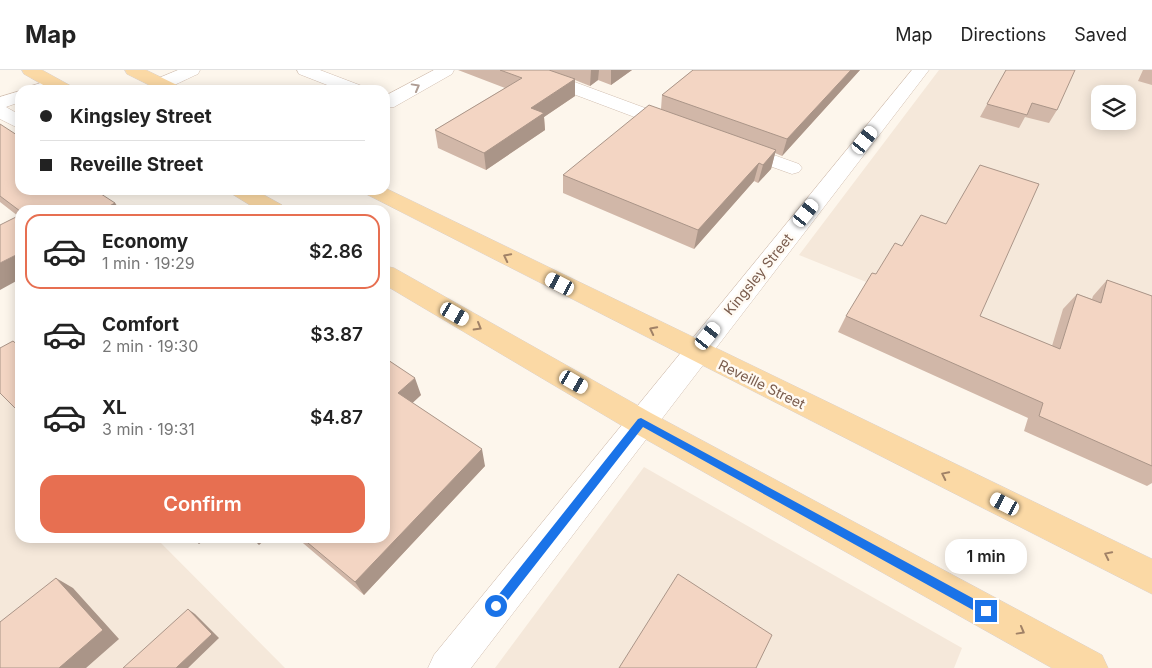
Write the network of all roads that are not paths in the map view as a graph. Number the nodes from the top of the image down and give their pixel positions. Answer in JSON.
{"nodes":[{"id":1,"x":30,"y":70,"type":"edge"},
{"id":2,"x":133,"y":70,"type":"edge"},
{"id":3,"x":192,"y":70,"type":"edge"},
{"id":4,"x":305,"y":70,"type":"edge"},
{"id":5,"x":446,"y":70,"type":"edge"},
{"id":6,"x":526,"y":70,"type":"edge"},
{"id":7,"x":920,"y":70,"type":"edge"},
{"id":8,"x":56,"y":85,"type":"edge"},
{"id":9,"x":162,"y":85,"type":"edge"},
{"id":10,"x":169,"y":85,"type":"edge"},
{"id":11,"x":343,"y":85,"type":"edge"},
{"id":12,"x":15,"y":98,"type":"edge"},
{"id":13,"x":390,"y":101,"type":"edge"},
{"id":14,"x":0,"y":103,"type":"edge"},
{"id":15,"x":0,"y":111,"type":"edge"},
{"id":16,"x":15,"y":120,"type":"edge"},
{"id":17,"x":691,"y":131,"type":"edge"},
{"id":18,"x":719,"y":141,"type":"edge"},
{"id":19,"x":792,"y":168,"type":"dead end"},
{"id":20,"x":248,"y":195,"type":"edge"},
{"id":21,"x":383,"y":195,"type":"edge"},
{"id":22,"x":265,"y":205,"type":"edge"},
{"id":23,"x":390,"y":277,"type":"edge"},
{"id":24,"x":696,"y":352,"type":"junction"},
{"id":25,"x":641,"y":422,"type":"junction"},
{"id":26,"x":1152,"y":577,"type":"edge"},
{"id":27,"x":447,"y":668,"type":"edge"},
{"id":28,"x":1089,"y":668,"type":"edge"}],
"edges":[{"from":1,"to":8,"type":"main road"},
{"from":2,"to":9,"type":"main road"},
{"from":3,"to":10,"type":"street"},
{"from":4,"to":11,"type":"street"},
{"from":13,"to":5,"type":"street","one_way":true},
{"from":6,"to":17,"type":"street"},
{"from":7,"to":24,"type":"street","name":"Kingsley Street"},
{"from":12,"to":14,"type":"street"},
{"from":15,"to":16,"type":"street"},
{"from":18,"to":19,"type":"street"},
{"from":20,"to":22,"type":"main road"},
{"from":24,"to":21,"type":"main road","name":"Reveille Street","one_way":true},
{"from":23,"to":25,"type":"main road","one_way":true},
{"from":24,"to":25,"type":"street","name":"Kingsley Street"},
{"from":26,"to":24,"type":"main road","name":"Reveille Street","one_way":true},
{"from":25,"to":27,"type":"street","name":"Kingsley Street"},
{"from":25,"to":28,"type":"main road","one_way":true}]}
